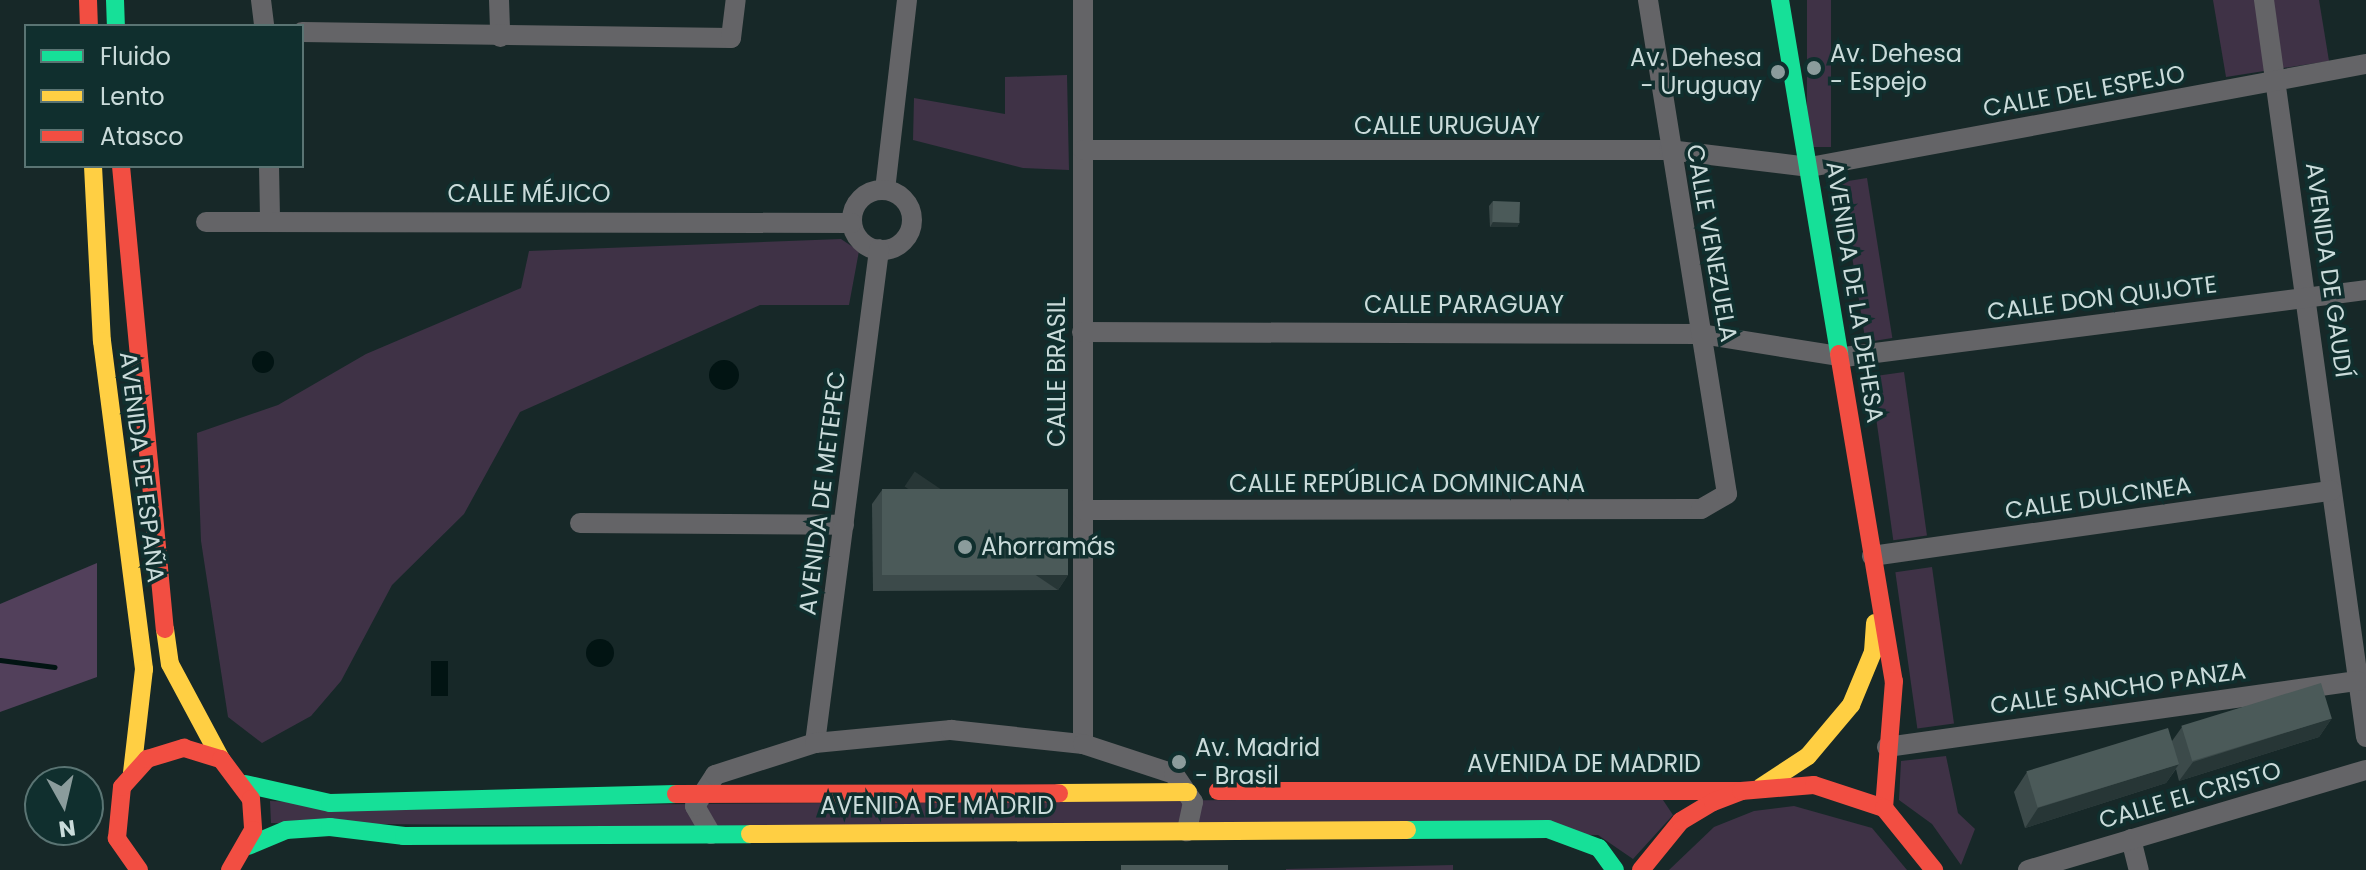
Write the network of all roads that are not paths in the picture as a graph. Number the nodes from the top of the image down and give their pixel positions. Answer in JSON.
{"nodes":[{"id":1,"x":88,"y":0,"type":"edge"},
{"id":2,"x":115,"y":0,"type":"edge"},
{"id":3,"x":261,"y":0,"type":"edge"},
{"id":4,"x":499,"y":0,"type":"edge"},
{"id":5,"x":736,"y":0,"type":"edge"},
{"id":6,"x":907,"y":0,"type":"edge"},
{"id":7,"x":1083,"y":0,"type":"edge"},
{"id":8,"x":1648,"y":0,"type":"edge"},
{"id":9,"x":1780,"y":0,"type":"edge"},
{"id":10,"x":2264,"y":0,"type":"edge"},
{"id":11,"x":89,"y":24,"type":"edge"},
{"id":12,"x":116,"y":24,"type":"edge"},
{"id":13,"x":264,"y":24,"type":"edge"},
{"id":14,"x":304,"y":32,"type":"edge"},
{"id":15,"x":500,"y":37,"type":"junction"},
{"id":16,"x":2366,"y":64,"type":"edge"},
{"id":17,"x":2277,"y":83,"type":"junction"},
{"id":18,"x":1083,"y":150,"type":"junction"},
{"id":19,"x":1669,"y":150,"type":"junction"},
{"id":20,"x":1810,"y":167,"type":"junction"},
{"id":21,"x":93,"y":168,"type":"edge"},
{"id":22,"x":121,"y":168,"type":"edge"},
{"id":23,"x":269,"y":168,"type":"edge"},
{"id":24,"x":885,"y":190,"type":"junction"},
{"id":25,"x":270,"y":219,"type":"junction"},
{"id":26,"x":206,"y":222,"type":"dead end"},
{"id":27,"x":852,"y":223,"type":"junction"},
{"id":28,"x":879,"y":249,"type":"junction"},
{"id":29,"x":2366,"y":290,"type":"edge"},
{"id":30,"x":2307,"y":297,"type":"junction"},
{"id":31,"x":1082,"y":332,"type":"junction"},
{"id":32,"x":1701,"y":334,"type":"junction"},
{"id":33,"x":1844,"y":357,"type":"junction"},
{"id":34,"x":2331,"y":491,"type":"junction"},
{"id":35,"x":1727,"y":494,"type":"joint"},
{"id":36,"x":1083,"y":510,"type":"junction"},
{"id":37,"x":580,"y":523,"type":"dead end"},
{"id":38,"x":844,"y":525,"type":"junction"},
{"id":39,"x":1872,"y":556,"type":"junction"},
{"id":40,"x":1877,"y":594,"type":"junction"},
{"id":41,"x":2357,"y":681,"type":"junction"},
{"id":42,"x":2366,"y":737,"type":"edge"},
{"id":43,"x":815,"y":743,"type":"junction"},
{"id":44,"x":1083,"y":744,"type":"junction"},
{"id":45,"x":1887,"y":747,"type":"junction"},
{"id":46,"x":221,"y":759,"type":"junction"},
{"id":47,"x":2366,"y":770,"type":"edge"},
{"id":48,"x":132,"y":772,"type":"junction"},
{"id":49,"x":245,"y":784,"type":"junction"},
{"id":50,"x":1750,"y":789,"type":"junction"},
{"id":51,"x":1218,"y":791,"type":"joint"},
{"id":52,"x":1188,"y":792,"type":"junction"},
{"id":53,"x":697,"y":794,"type":"junction"},
{"id":54,"x":1884,"y":808,"type":"junction"},
{"id":55,"x":1187,"y":831,"type":"junction"},
{"id":56,"x":711,"y":834,"type":"junction"},
{"id":57,"x":2131,"y":839,"type":"junction"},
{"id":58,"x":248,"y":846,"type":"junction"},
{"id":59,"x":231,"y":869,"type":"edge"},
{"id":60,"x":1936,"y":869,"type":"edge"},
{"id":61,"x":139,"y":870,"type":"edge"},
{"id":62,"x":1615,"y":870,"type":"edge"},
{"id":63,"x":1641,"y":870,"type":"edge"},
{"id":64,"x":2028,"y":870,"type":"edge"},
{"id":65,"x":2139,"y":870,"type":"edge"}],
"edges":[{"from":1,"to":11,"type":"street"},
{"from":2,"to":12,"type":"street"},
{"from":3,"to":13,"type":"street"},
{"from":4,"to":15,"type":"street"},
{"from":5,"to":15,"type":"street"},
{"from":6,"to":24,"type":"street"},
{"from":7,"to":18,"type":"street","name":"CALLE BRASIL"},
{"from":8,"to":19,"type":"street","name":"CALLE VENEZUELA"},
{"from":9,"to":20,"type":"street","name":"AVENIDA DE LA DEHESA"},
{"from":10,"to":17,"type":"street","name":"AVENIDA DE GAUDÍ"},
{"from":14,"to":15,"type":"street"},
{"from":16,"to":17,"type":"street","name":"CALLE DEL ESPEJO"},
{"from":17,"to":20,"type":"street","name":"CALLE DEL ESPEJO"},
{"from":17,"to":30,"type":"street","name":"AVENIDA DE GAUDÍ"},
{"from":18,"to":19,"type":"street","name":"CALLE URUGUAY"},
{"from":18,"to":31,"type":"street","name":"CALLE BRASIL"},
{"from":19,"to":20,"type":"street","name":"CALLE URUGUAY"},
{"from":19,"to":32,"type":"street","name":"CALLE VENEZUELA"},
{"from":20,"to":33,"type":"street","name":"AVENIDA DE LA DEHESA"},
{"from":21,"to":48,"type":"street","name":"AVENIDA DE ESPAÑA"},
{"from":22,"to":46,"type":"street","name":"AVENIDA DE ESPAÑA"},
{"from":23,"to":25,"type":"street"},
{"from":24,"to":27,"type":"street"},
{"from":24,"to":28,"type":"street"},
{"from":25,"to":26,"type":"street","name":"CALLE MÉJICO"},
{"from":25,"to":27,"type":"street","name":"CALLE MÉJICO"},
{"from":27,"to":28,"type":"street"},
{"from":28,"to":38,"type":"street","name":"AVENIDA DE METEPEC"},
{"from":29,"to":30,"type":"street","name":"CALLE DON QUIJOTE"},
{"from":30,"to":33,"type":"street","name":"CALLE DON QUIJOTE"},
{"from":30,"to":34,"type":"street","name":"AVENIDA DE GAUDÍ"},
{"from":31,"to":32,"type":"street","name":"CALLE PARAGUAY"},
{"from":31,"to":36,"type":"street","name":"CALLE BRASIL"},
{"from":32,"to":33,"type":"street","name":"CALLE PARAGUAY"},
{"from":32,"to":35,"type":"street","name":"CALLE VENEZUELA"},
{"from":33,"to":39,"type":"street","name":"AVENIDA DE LA DEHESA"},
{"from":34,"to":39,"type":"street","name":"CALLE DULCINEA"},
{"from":34,"to":41,"type":"street","name":"AVENIDA DE GAUDÍ"},
{"from":35,"to":36,"type":"street","name":"CALLE REPÚBLICA DOMINICANA"},
{"from":36,"to":44,"type":"street","name":"CALLE BRASIL"},
{"from":37,"to":38,"type":"street"},
{"from":38,"to":43,"type":"street","name":"AVENIDA DE METEPEC"},
{"from":39,"to":40,"type":"street","name":"AVENIDA DE LA DEHESA"},
{"from":40,"to":45,"type":"street","name":"AVENIDA DE LA DEHESA"},
{"from":40,"to":50,"type":"street","name":"AVENIDA DE LA DEHESA"},
{"from":41,"to":42,"type":"street","name":"AVENIDA DE GAUDÍ"},
{"from":41,"to":45,"type":"street","name":"CALLE SANCHO PANZA"},
{"from":43,"to":44,"type":"street"},
{"from":43,"to":53,"type":"street"},
{"from":44,"to":52,"type":"street"},
{"from":45,"to":54,"type":"street","name":"AVENIDA DE LA DEHESA"},
{"from":46,"to":48,"type":"street"},
{"from":46,"to":49,"type":"street","name":"AVENIDA DE ESPAÑA"},
{"from":47,"to":57,"type":"street","name":"CALLE EL CRISTO"},
{"from":48,"to":61,"type":"street","name":"AVENIDA DE ESPAÑA"},
{"from":49,"to":53,"type":"street","name":"AVENIDA DE MADRID"},
{"from":49,"to":58,"type":"street"},
{"from":50,"to":51,"type":"street","name":"AVENIDA DE MADRID"},
{"from":50,"to":54,"type":"street","name":"AVENIDA DE MADRID"},
{"from":50,"to":63,"type":"street","name":"AVENIDA DE LA DEHESA"},
{"from":51,"to":52,"type":"street","name":"AVENIDA DE MADRID"},
{"from":52,"to":53,"type":"street","name":"AVENIDA DE MADRID"},
{"from":52,"to":55,"type":"street"},
{"from":53,"to":56,"type":"street"},
{"from":54,"to":60,"type":"street"},
{"from":55,"to":56,"type":"street","name":"AVENIDA DE MADRID"},
{"from":55,"to":62,"type":"street","name":"AVENIDA DE MADRID"},
{"from":56,"to":58,"type":"street","name":"AVENIDA DE MADRID"},
{"from":57,"to":64,"type":"street","name":"CALLE EL CRISTO"},
{"from":57,"to":65,"type":"street"},
{"from":58,"to":59,"type":"street"}]}
